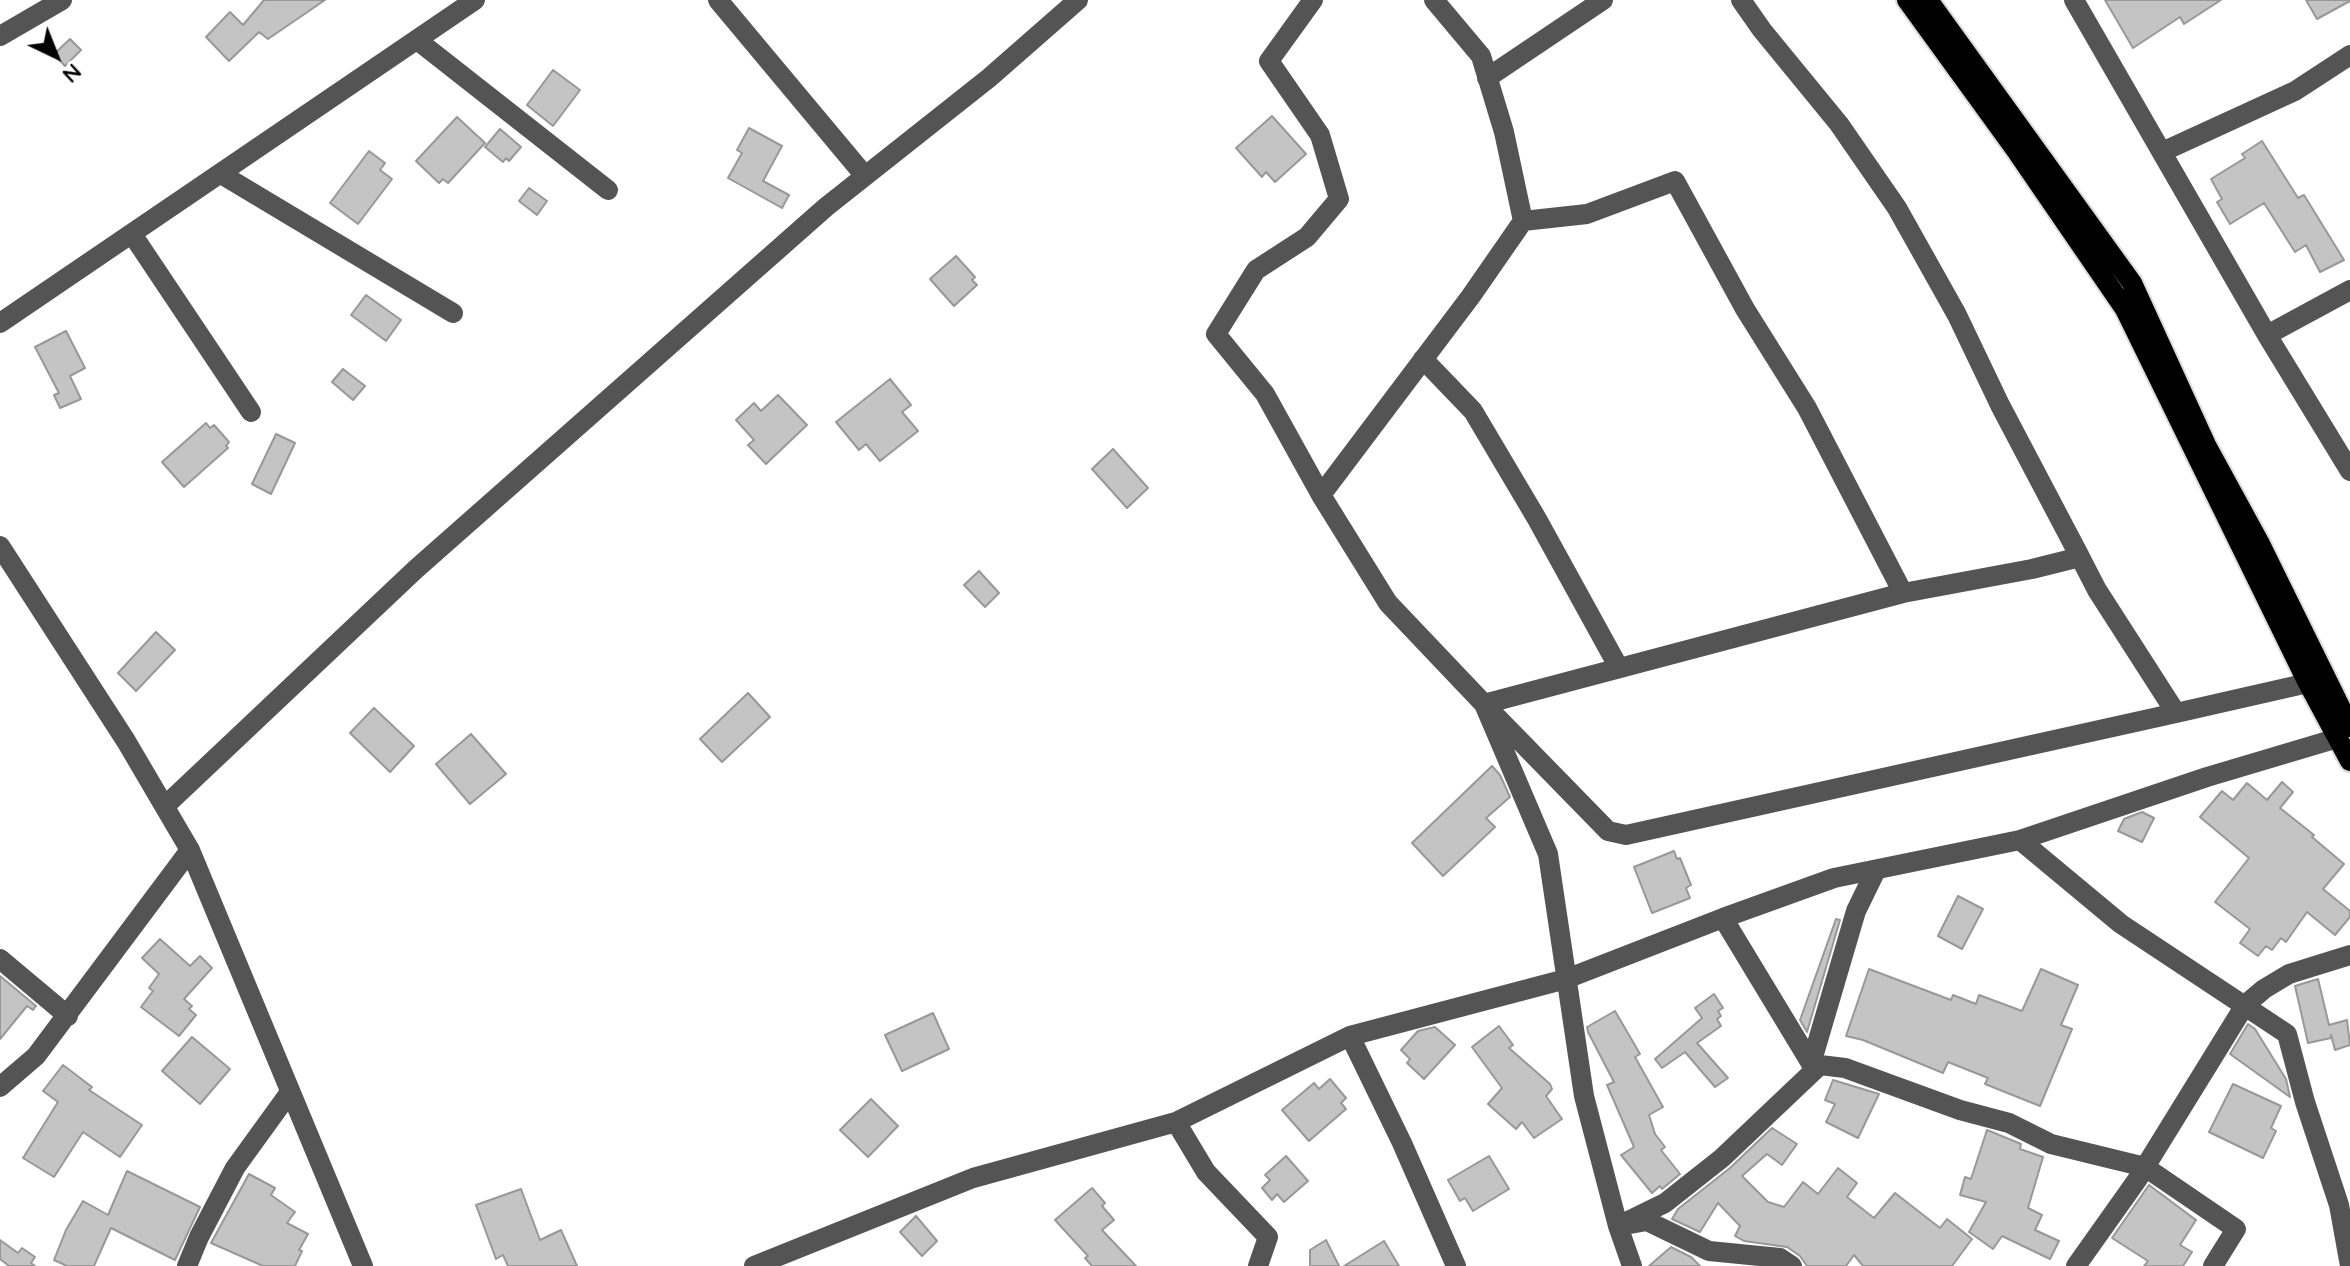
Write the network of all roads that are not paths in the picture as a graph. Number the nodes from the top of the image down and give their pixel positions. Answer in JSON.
{"nodes":[{"id":1,"x":62,"y":0,"type":"edge"},
{"id":2,"x":475,"y":0,"type":"edge"},
{"id":3,"x":718,"y":0,"type":"edge"},
{"id":4,"x":1078,"y":0,"type":"edge"},
{"id":5,"x":1313,"y":0,"type":"edge"},
{"id":6,"x":1434,"y":0,"type":"edge"},
{"id":7,"x":1603,"y":0,"type":"edge"},
{"id":8,"x":1741,"y":0,"type":"edge"},
{"id":9,"x":1907,"y":0,"type":"edge"},
{"id":10,"x":1928,"y":0,"type":"edge"},
{"id":11,"x":2074,"y":0,"type":"edge"},
{"id":12,"x":0,"y":36,"type":"edge"},
{"id":13,"x":417,"y":40,"type":"junction"},
{"id":14,"x":2350,"y":55,"type":"edge"},
{"id":15,"x":1487,"y":78,"type":"junction"},
{"id":16,"x":2162,"y":152,"type":"junction"},
{"id":17,"x":221,"y":174,"type":"junction"},
{"id":18,"x":865,"y":176,"type":"junction"},
{"id":19,"x":608,"y":190,"type":"dead end"},
{"id":20,"x":1523,"y":221,"type":"junction"},
{"id":21,"x":132,"y":234,"type":"junction"},
{"id":22,"x":2350,"y":290,"type":"edge"},
{"id":23,"x":453,"y":313,"type":"dead end"},
{"id":24,"x":0,"y":323,"type":"edge"},
{"id":25,"x":2267,"y":335,"type":"junction"},
{"id":26,"x":1423,"y":359,"type":"junction"},
{"id":27,"x":251,"y":412,"type":"dead end"},
{"id":28,"x":2350,"y":471,"type":"edge"},
{"id":29,"x":1321,"y":495,"type":"junction"},
{"id":30,"x":0,"y":546,"type":"edge"},
{"id":31,"x":2080,"y":557,"type":"junction"},
{"id":32,"x":1903,"y":593,"type":"junction"},
{"id":33,"x":1619,"y":668,"type":"junction"},
{"id":34,"x":2308,"y":683,"type":"junction"},
{"id":35,"x":1484,"y":704,"type":"junction"},
{"id":36,"x":2176,"y":713,"type":"junction"},
{"id":37,"x":2344,"y":733,"type":"edge"},
{"id":38,"x":2350,"y":761,"type":"edge"},
{"id":39,"x":165,"y":806,"type":"junction"},
{"id":40,"x":2020,"y":840,"type":"junction"},
{"id":41,"x":190,"y":850,"type":"junction"},
{"id":42,"x":1876,"y":870,"type":"junction"},
{"id":43,"x":1723,"y":918,"type":"junction"},
{"id":44,"x":2350,"y":955,"type":"edge"},
{"id":45,"x":0,"y":959,"type":"edge"},
{"id":46,"x":1566,"y":979,"type":"junction"},
{"id":47,"x":2245,"y":1005,"type":"junction"},
{"id":48,"x":68,"y":1016,"type":"junction"},
{"id":49,"x":1350,"y":1036,"type":"junction"},
{"id":50,"x":1813,"y":1067,"type":"junction"},
{"id":51,"x":0,"y":1087,"type":"edge"},
{"id":52,"x":290,"y":1092,"type":"junction"},
{"id":53,"x":1176,"y":1122,"type":"junction"},
{"id":54,"x":2145,"y":1167,"type":"junction"},
{"id":55,"x":1618,"y":1226,"type":"junction"},
{"id":56,"x":187,"y":1266,"type":"edge"},
{"id":57,"x":363,"y":1266,"type":"edge"},
{"id":58,"x":754,"y":1266,"type":"edge"},
{"id":59,"x":1258,"y":1266,"type":"edge"},
{"id":60,"x":1456,"y":1266,"type":"edge"},
{"id":61,"x":1632,"y":1266,"type":"edge"},
{"id":62,"x":1792,"y":1266,"type":"edge"},
{"id":63,"x":2076,"y":1266,"type":"edge"},
{"id":64,"x":2213,"y":1266,"type":"edge"},
{"id":65,"x":2350,"y":1266,"type":"edge"}],
"edges":[{"from":1,"to":12,"type":"street"},
{"from":2,"to":13,"type":"street"},
{"from":3,"to":18,"type":"street"},
{"from":4,"to":18,"type":"street"},
{"from":5,"to":29,"type":"street"},
{"from":6,"to":15,"type":"street"},
{"from":7,"to":15,"type":"street"},
{"from":8,"to":31,"type":"street"},
{"from":9,"to":34,"type":"main road"},
{"from":10,"to":37,"type":"main road"},
{"from":11,"to":16,"type":"street"},
{"from":13,"to":17,"type":"street"},
{"from":13,"to":19,"type":"street"},
{"from":14,"to":16,"type":"street"},
{"from":15,"to":20,"type":"street"},
{"from":16,"to":25,"type":"street"},
{"from":17,"to":21,"type":"street"},
{"from":17,"to":23,"type":"street"},
{"from":18,"to":39,"type":"street"},
{"from":20,"to":26,"type":"street"},
{"from":20,"to":32,"type":"street"},
{"from":21,"to":24,"type":"street"},
{"from":21,"to":27,"type":"street"},
{"from":22,"to":25,"type":"street"},
{"from":25,"to":28,"type":"street"},
{"from":26,"to":29,"type":"street"},
{"from":26,"to":33,"type":"street"},
{"from":29,"to":35,"type":"street"},
{"from":30,"to":39,"type":"street"},
{"from":31,"to":32,"type":"street"},
{"from":31,"to":36,"type":"street"},
{"from":32,"to":33,"type":"street"},
{"from":33,"to":35,"type":"street"},
{"from":34,"to":36,"type":"street"},
{"from":34,"to":37,"type":"main road"},
{"from":35,"to":36,"type":"street"},
{"from":35,"to":46,"type":"street"},
{"from":37,"to":38,"type":"main road"},
{"from":37,"to":40,"type":"street"},
{"from":39,"to":41,"type":"street"},
{"from":40,"to":42,"type":"street"},
{"from":40,"to":47,"type":"street"},
{"from":41,"to":48,"type":"street"},
{"from":41,"to":52,"type":"street"},
{"from":42,"to":43,"type":"street"},
{"from":42,"to":50,"type":"street"},
{"from":43,"to":46,"type":"street"},
{"from":43,"to":50,"type":"street"},
{"from":44,"to":47,"type":"street"},
{"from":45,"to":48,"type":"street"},
{"from":46,"to":49,"type":"street"},
{"from":46,"to":55,"type":"street"},
{"from":47,"to":54,"type":"street"},
{"from":47,"to":65,"type":"street"},
{"from":48,"to":51,"type":"street"},
{"from":49,"to":53,"type":"street"},
{"from":49,"to":60,"type":"street"},
{"from":50,"to":54,"type":"street"},
{"from":50,"to":55,"type":"street"},
{"from":52,"to":56,"type":"street"},
{"from":52,"to":57,"type":"street"},
{"from":53,"to":58,"type":"street"},
{"from":53,"to":59,"type":"street"},
{"from":54,"to":63,"type":"street"},
{"from":54,"to":64,"type":"street"},
{"from":55,"to":61,"type":"street"},
{"from":55,"to":62,"type":"street"}]}
